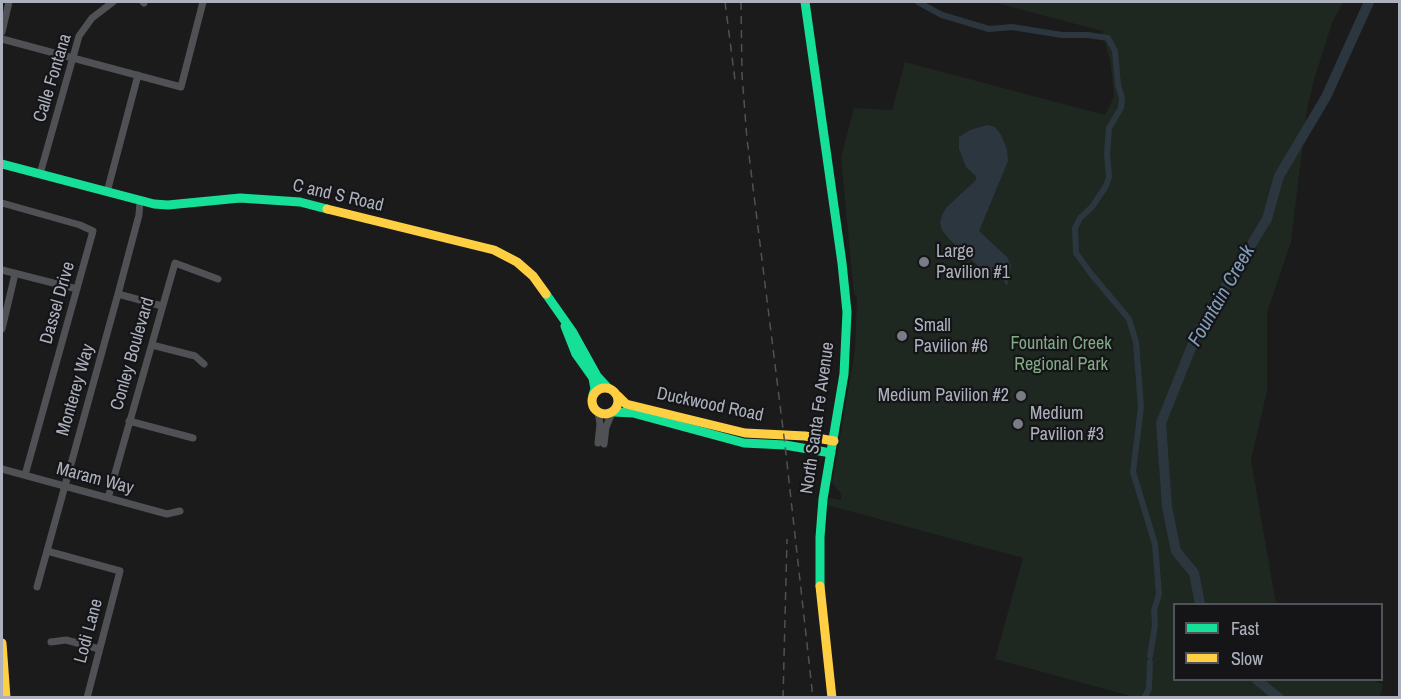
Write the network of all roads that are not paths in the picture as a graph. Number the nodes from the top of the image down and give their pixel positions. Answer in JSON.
{"nodes":[{"id":1,"x":9,"y":2,"type":"edge"},
{"id":2,"x":113,"y":2,"type":"edge"},
{"id":3,"x":203,"y":2,"type":"edge"},
{"id":4,"x":805,"y":2,"type":"edge"},
{"id":5,"x":2,"y":32,"type":"edge"},
{"id":6,"x":2,"y":39,"type":"edge"},
{"id":7,"x":73,"y":58,"type":"junction"},
{"id":8,"x":138,"y":75,"type":"junction"},
{"id":9,"x":2,"y":164,"type":"edge"},
{"id":10,"x":40,"y":174,"type":"junction"},
{"id":11,"x":107,"y":192,"type":"junction"},
{"id":12,"x":140,"y":201,"type":"junction"},
{"id":13,"x":2,"y":203,"type":"edge"},
{"id":14,"x":2,"y":270,"type":"edge"},
{"id":15,"x":15,"y":274,"type":"junction"},
{"id":16,"x":218,"y":279,"type":"dead end"},
{"id":17,"x":77,"y":289,"type":"junction"},
{"id":18,"x":118,"y":294,"type":"junction"},
{"id":19,"x":162,"y":306,"type":"junction"},
{"id":20,"x":565,"y":323,"type":"junction"},
{"id":21,"x":2,"y":329,"type":"edge"},
{"id":22,"x":152,"y":345,"type":"junction"},
{"id":23,"x":204,"y":364,"type":"dead end"},
{"id":24,"x":608,"y":388,"type":"junction"},
{"id":25,"x":593,"y":395,"type":"junction"},
{"id":26,"x":618,"y":396,"type":"junction"},
{"id":27,"x":598,"y":412,"type":"junction"},
{"id":28,"x":613,"y":413,"type":"junction"},
{"id":29,"x":129,"y":420,"type":"junction"},
{"id":30,"x":193,"y":438,"type":"dead end"},
{"id":31,"x":834,"y":441,"type":"junction"},
{"id":32,"x":831,"y":453,"type":"junction"},
{"id":33,"x":2,"y":469,"type":"edge"},
{"id":34,"x":26,"y":475,"type":"junction"},
{"id":35,"x":64,"y":486,"type":"junction"},
{"id":36,"x":108,"y":498,"type":"junction"},
{"id":37,"x":180,"y":511,"type":"dead end"},
{"id":38,"x":46,"y":551,"type":"junction"},
{"id":39,"x":37,"y":587,"type":"dead end"},
{"id":40,"x":51,"y":642,"type":"dead end"},
{"id":41,"x":2,"y":643,"type":"edge"},
{"id":42,"x":99,"y":649,"type":"junction"},
{"id":43,"x":6,"y":698,"type":"edge"},
{"id":44,"x":87,"y":698,"type":"edge"},
{"id":45,"x":832,"y":698,"type":"edge"}],
"edges":[{"from":1,"to":5,"type":"street"},
{"from":2,"to":7,"type":"street","name":"Calle Fontana"},
{"from":3,"to":8,"type":"street"},
{"from":4,"to":31,"type":"main road","name":"North Santa Fe Avenue"},
{"from":6,"to":7,"type":"street"},
{"from":7,"to":8,"type":"street"},
{"from":7,"to":10,"type":"street","name":"Calle Fontana"},
{"from":8,"to":11,"type":"street"},
{"from":9,"to":10,"type":"main road","name":"C and S Road"},
{"from":10,"to":11,"type":"main road","name":"C and S Road"},
{"from":11,"to":12,"type":"main road","name":"C and S Road"},
{"from":12,"to":18,"type":"street","name":"Monterey Way"},
{"from":12,"to":20,"type":"main road","name":"C and S Road"},
{"from":13,"to":17,"type":"street","name":"Dassel Drive"},
{"from":14,"to":15,"type":"street"},
{"from":15,"to":17,"type":"street"},
{"from":15,"to":21,"type":"street"},
{"from":16,"to":19,"type":"street","name":"Conley Boulevard"},
{"from":17,"to":34,"type":"street","name":"Dassel Drive"},
{"from":18,"to":19,"type":"street"},
{"from":18,"to":35,"type":"street","name":"Monterey Way"},
{"from":19,"to":22,"type":"street","name":"Conley Boulevard"},
{"from":20,"to":24,"type":"main road","name":"C and S Road"},
{"from":20,"to":25,"type":"main road","name":"C and S Road"},
{"from":22,"to":23,"type":"street"},
{"from":22,"to":29,"type":"street","name":"Conley Boulevard"},
{"from":24,"to":25,"type":"main road"},
{"from":24,"to":26,"type":"main road"},
{"from":25,"to":27,"type":"main road"},
{"from":26,"to":28,"type":"main road"},
{"from":26,"to":31,"type":"main road","name":"Duckwood Road"},
{"from":27,"to":28,"type":"main road"},
{"from":27,"to":28,"type":"street"},
{"from":28,"to":32,"type":"main road","name":"Duckwood Road"},
{"from":29,"to":30,"type":"street"},
{"from":29,"to":36,"type":"street","name":"Conley Boulevard"},
{"from":31,"to":32,"type":"main road","name":"North Santa Fe Avenue"},
{"from":32,"to":45,"type":"main road","name":"North Santa Fe Avenue"},
{"from":33,"to":34,"type":"street","name":"Maram Way"},
{"from":34,"to":35,"type":"street","name":"Maram Way"},
{"from":35,"to":36,"type":"street","name":"Maram Way"},
{"from":35,"to":38,"type":"street","name":"Monterey Way"},
{"from":36,"to":37,"type":"street","name":"Maram Way"},
{"from":38,"to":39,"type":"street","name":"Monterey Way"},
{"from":38,"to":42,"type":"street","name":"Lodi Lane"},
{"from":40,"to":42,"type":"street"},
{"from":41,"to":43,"type":"main road"},
{"from":42,"to":44,"type":"street","name":"Lodi Lane"}]}
